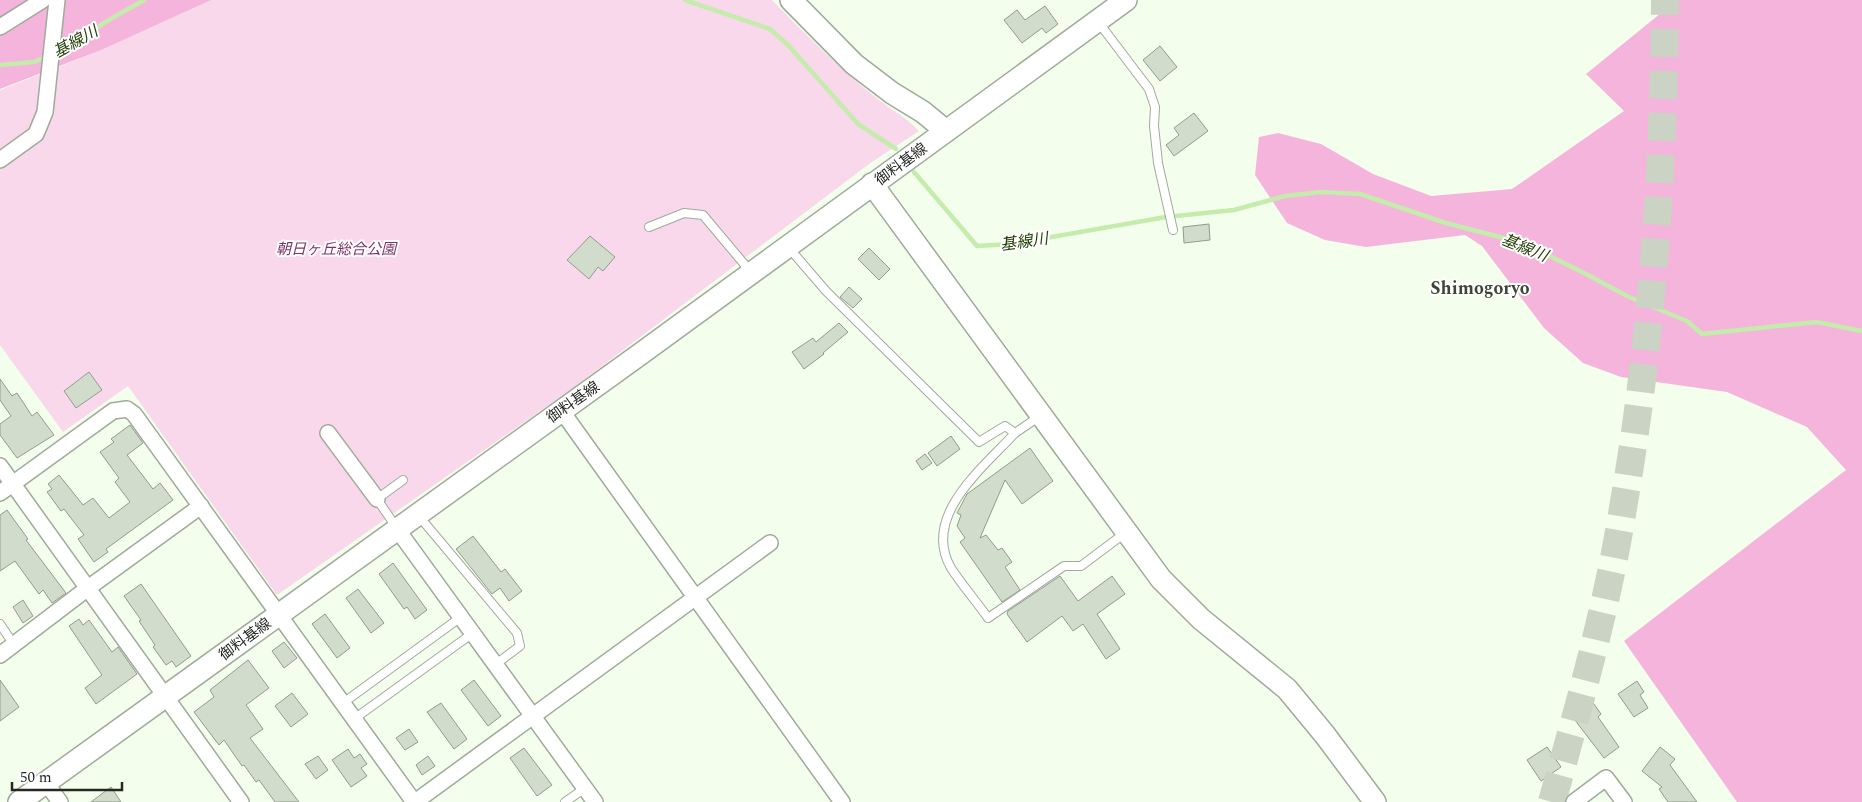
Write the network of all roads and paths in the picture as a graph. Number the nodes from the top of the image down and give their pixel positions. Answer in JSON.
{"nodes":[{"id":1,"x":43,"y":0,"type":"edge"},
{"id":2,"x":57,"y":0,"type":"edge"},
{"id":3,"x":791,"y":0,"type":"edge"},
{"id":4,"x":1126,"y":0,"type":"edge"},
{"id":5,"x":1097,"y":21,"type":"junction"},
{"id":6,"x":0,"y":27,"type":"edge"},
{"id":7,"x":946,"y":131,"type":"junction"},
{"id":8,"x":0,"y":160,"type":"edge"},
{"id":9,"x":872,"y":184,"type":"junction"},
{"id":10,"x":649,"y":227,"type":"dead end"},
{"id":11,"x":1173,"y":230,"type":"dead end"},
{"id":12,"x":788,"y":246,"type":"junction"},
{"id":13,"x":752,"y":273,"type":"junction"},
{"id":14,"x":561,"y":410,"type":"junction"},
{"id":15,"x":1040,"y":416,"type":"junction"},
{"id":16,"x":328,"y":433,"type":"dead end"},
{"id":17,"x":1015,"y":433,"type":"junction"},
{"id":18,"x":0,"y":466,"type":"edge"},
{"id":19,"x":403,"y":480,"type":"dead end"},
{"id":20,"x":13,"y":484,"type":"junction"},
{"id":21,"x":0,"y":493,"type":"edge"},
{"id":22,"x":377,"y":500,"type":"junction"},
{"id":23,"x":201,"y":506,"type":"junction"},
{"id":24,"x":417,"y":514,"type":"junction"},
{"id":25,"x":397,"y":529,"type":"junction"},
{"id":26,"x":1126,"y":533,"type":"junction"},
{"id":27,"x":770,"y":543,"type":"dead end"},
{"id":28,"x":88,"y":588,"type":"junction"},
{"id":29,"x":695,"y":598,"type":"junction"},
{"id":30,"x":279,"y":614,"type":"junction"},
{"id":31,"x":462,"y":617,"type":"junction"},
{"id":32,"x":0,"y":624,"type":"edge"},
{"id":33,"x":473,"y":633,"type":"junction"},
{"id":34,"x":14,"y":644,"type":"junction"},
{"id":35,"x":0,"y":655,"type":"edge"},
{"id":36,"x":496,"y":664,"type":"junction"},
{"id":37,"x":167,"y":695,"type":"junction"},
{"id":38,"x":343,"y":704,"type":"junction"},
{"id":39,"x":533,"y":716,"type":"junction"},
{"id":40,"x":354,"y":719,"type":"junction"},
{"id":41,"x":46,"y":783,"type":"junction"},
{"id":42,"x":585,"y":788,"type":"junction"},
{"id":43,"x":19,"y":802,"type":"edge"},
{"id":44,"x":60,"y":802,"type":"edge"},
{"id":45,"x":241,"y":802,"type":"edge"},
{"id":46,"x":414,"y":802,"type":"edge"},
{"id":47,"x":565,"y":802,"type":"edge"},
{"id":48,"x":595,"y":802,"type":"edge"},
{"id":49,"x":842,"y":802,"type":"edge"},
{"id":50,"x":1375,"y":802,"type":"edge"},
{"id":51,"x":1574,"y":802,"type":"edge"},
{"id":52,"x":1624,"y":802,"type":"edge"}],
"edges":[{"from":1,"to":6,"type":"street"},
{"from":2,"to":8,"type":"street"},
{"from":3,"to":7,"type":"street"},
{"from":4,"to":5,"type":"street","name":"御料基線"},
{"from":5,"to":7,"type":"street","name":"御料基線"},
{"from":5,"to":11,"type":"lane"},
{"from":7,"to":9,"type":"street","name":"御料基線"},
{"from":9,"to":12,"type":"street","name":"御料基線"},
{"from":9,"to":15,"type":"street"},
{"from":10,"to":13,"type":"lane"},
{"from":12,"to":13,"type":"street","name":"御料基線"},
{"from":12,"to":17,"type":"lane"},
{"from":13,"to":14,"type":"street","name":"御料基線"},
{"from":14,"to":24,"type":"street","name":"御料基線"},
{"from":14,"to":29,"type":"street"},
{"from":15,"to":17,"type":"lane"},
{"from":15,"to":26,"type":"street"},
{"from":16,"to":22,"type":"street"},
{"from":17,"to":26,"type":"lane"},
{"from":18,"to":20,"type":"street"},
{"from":19,"to":22,"type":"lane"},
{"from":20,"to":21,"type":"street"},
{"from":20,"to":23,"type":"street"},
{"from":20,"to":28,"type":"street"},
{"from":22,"to":25,"type":"lane"},
{"from":23,"to":28,"type":"street"},
{"from":23,"to":30,"type":"street"},
{"from":24,"to":25,"type":"street","name":"御料基線"},
{"from":24,"to":36,"type":"lane"},
{"from":25,"to":30,"type":"street","name":"御料基線"},
{"from":25,"to":31,"type":"street"},
{"from":26,"to":50,"type":"street"},
{"from":27,"to":29,"type":"street"},
{"from":28,"to":34,"type":"street"},
{"from":28,"to":37,"type":"street"},
{"from":29,"to":39,"type":"street"},
{"from":29,"to":49,"type":"street"},
{"from":30,"to":37,"type":"street","name":"御料基線"},
{"from":30,"to":38,"type":"street"},
{"from":31,"to":33,"type":"street"},
{"from":31,"to":38,"type":"lane"},
{"from":32,"to":34,"type":"lane"},
{"from":33,"to":36,"type":"street"},
{"from":33,"to":40,"type":"lane"},
{"from":34,"to":35,"type":"street"},
{"from":36,"to":39,"type":"street"},
{"from":37,"to":41,"type":"street","name":"御料基線"},
{"from":37,"to":45,"type":"street"},
{"from":38,"to":40,"type":"street"},
{"from":39,"to":42,"type":"street"},
{"from":39,"to":46,"type":"street"},
{"from":40,"to":46,"type":"street"},
{"from":41,"to":43,"type":"street","name":"御料基線"},
{"from":41,"to":44,"type":"street"},
{"from":42,"to":47,"type":"lane"},
{"from":42,"to":48,"type":"street"},
{"from":51,"to":52,"type":"street"}]}
